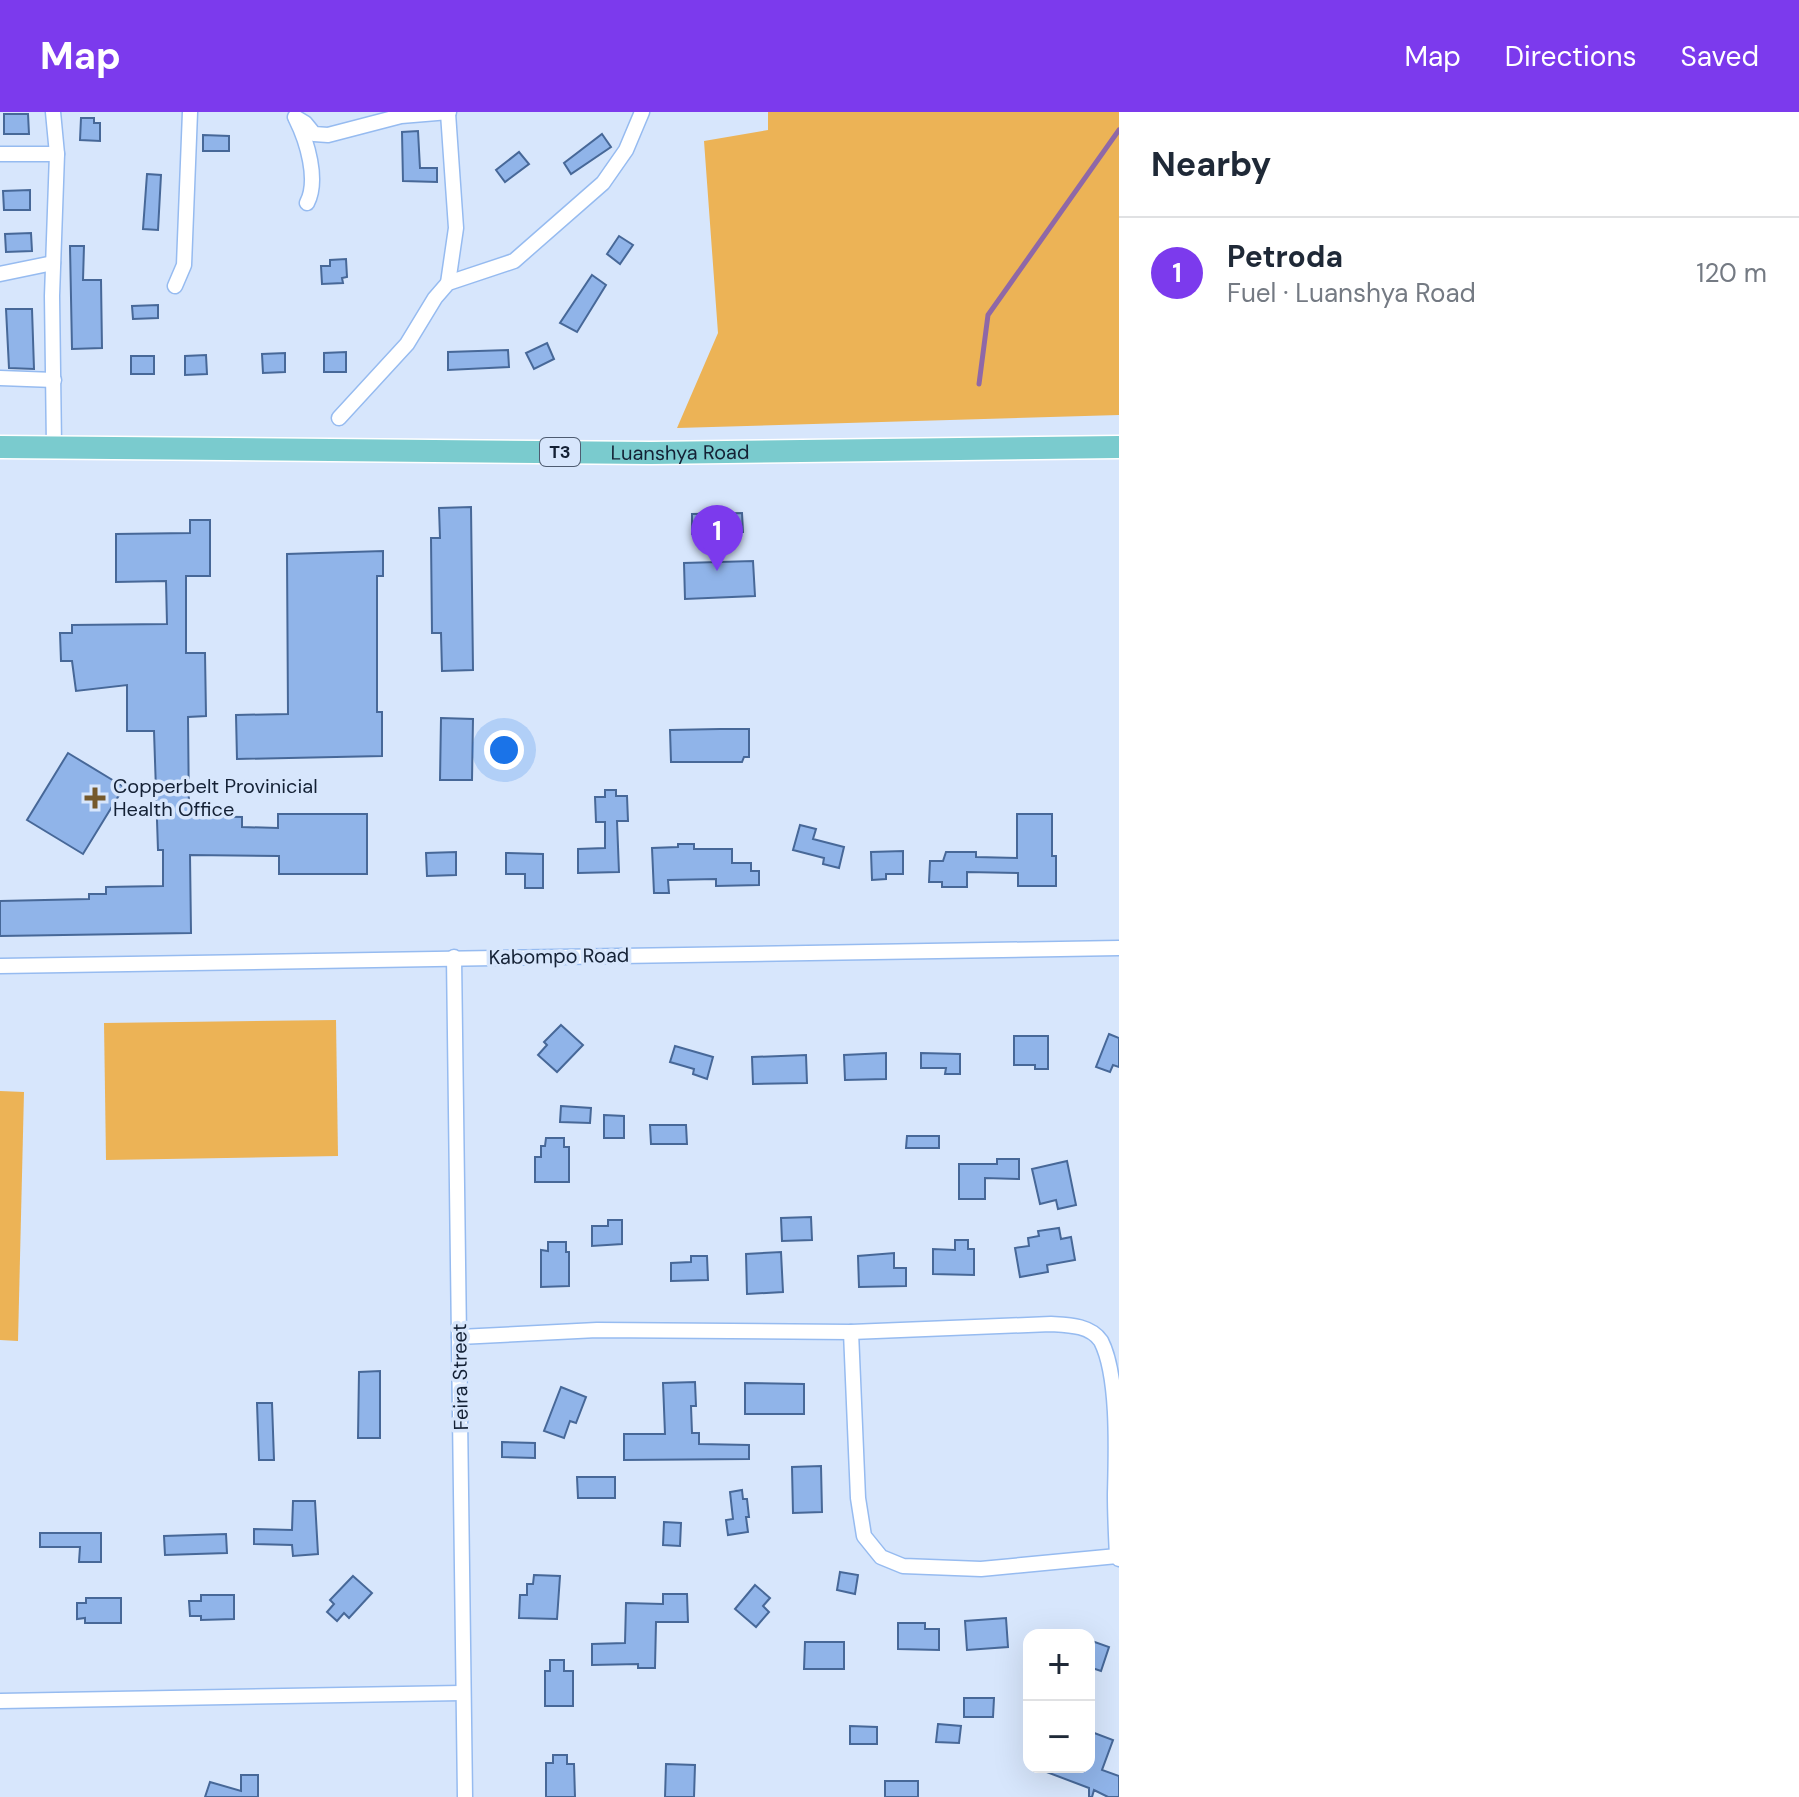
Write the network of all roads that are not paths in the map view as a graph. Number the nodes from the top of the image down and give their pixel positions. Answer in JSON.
{"nodes":[{"id":1,"x":53,"y":112,"type":"edge"},
{"id":2,"x":190,"y":112,"type":"edge"},
{"id":3,"x":449,"y":112,"type":"edge"},
{"id":4,"x":642,"y":112,"type":"edge"},
{"id":5,"x":293,"y":114,"type":"edge"},
{"id":6,"x":401,"y":114,"type":"edge"},
{"id":7,"x":0,"y":154,"type":"edge"},
{"id":8,"x":57,"y":154,"type":"junction"},
{"id":9,"x":307,"y":203,"type":"dead end"},
{"id":10,"x":53,"y":263,"type":"junction"},
{"id":11,"x":0,"y":274,"type":"edge"},
{"id":12,"x":448,"y":283,"type":"junction"},
{"id":13,"x":175,"y":286,"type":"dead end"},
{"id":14,"x":0,"y":378,"type":"edge"},
{"id":15,"x":54,"y":380,"type":"junction"},
{"id":16,"x":339,"y":418,"type":"dead end"},
{"id":17,"x":0,"y":447,"type":"edge"},
{"id":18,"x":54,"y":447,"type":"junction"},
{"id":19,"x":1119,"y":447,"type":"edge"},
{"id":20,"x":1119,"y":948,"type":"edge"},
{"id":21,"x":454,"y":957,"type":"junction"},
{"id":22,"x":0,"y":966,"type":"edge"},
{"id":23,"x":851,"y":1332,"type":"junction"},
{"id":24,"x":459,"y":1337,"type":"junction"},
{"id":25,"x":1118,"y":1558,"type":"edge"},
{"id":26,"x":462,"y":1693,"type":"junction"},
{"id":27,"x":0,"y":1701,"type":"edge"},
{"id":28,"x":465,"y":1797,"type":"edge"}],
"edges":[{"from":1,"to":8,"type":"street"},
{"from":2,"to":13,"type":"street"},
{"from":3,"to":6,"type":"street"},
{"from":3,"to":12,"type":"street"},
{"from":4,"to":12,"type":"street"},
{"from":5,"to":6,"type":"street"},
{"from":5,"to":9,"type":"street"},
{"from":7,"to":8,"type":"street"},
{"from":8,"to":10,"type":"street"},
{"from":10,"to":11,"type":"street"},
{"from":10,"to":15,"type":"street"},
{"from":12,"to":16,"type":"street"},
{"from":14,"to":15,"type":"street"},
{"from":15,"to":18,"type":"street"},
{"from":17,"to":18,"type":"highway","name":"Luanshya Road","number":"T3"},
{"from":18,"to":19,"type":"highway","name":"Luanshya Road","number":"T3"},
{"from":20,"to":21,"type":"street","name":"Kabompo Road"},
{"from":21,"to":22,"type":"street","name":"Kabompo Road"},
{"from":21,"to":24,"type":"street","name":"Feira Street"},
{"from":23,"to":24,"type":"street"},
{"from":23,"to":25,"type":"street"},
{"from":23,"to":25,"type":"street"},
{"from":24,"to":26,"type":"street","name":"Feira Street"},
{"from":26,"to":27,"type":"street"},
{"from":26,"to":28,"type":"street","name":"Feira Street"}]}
